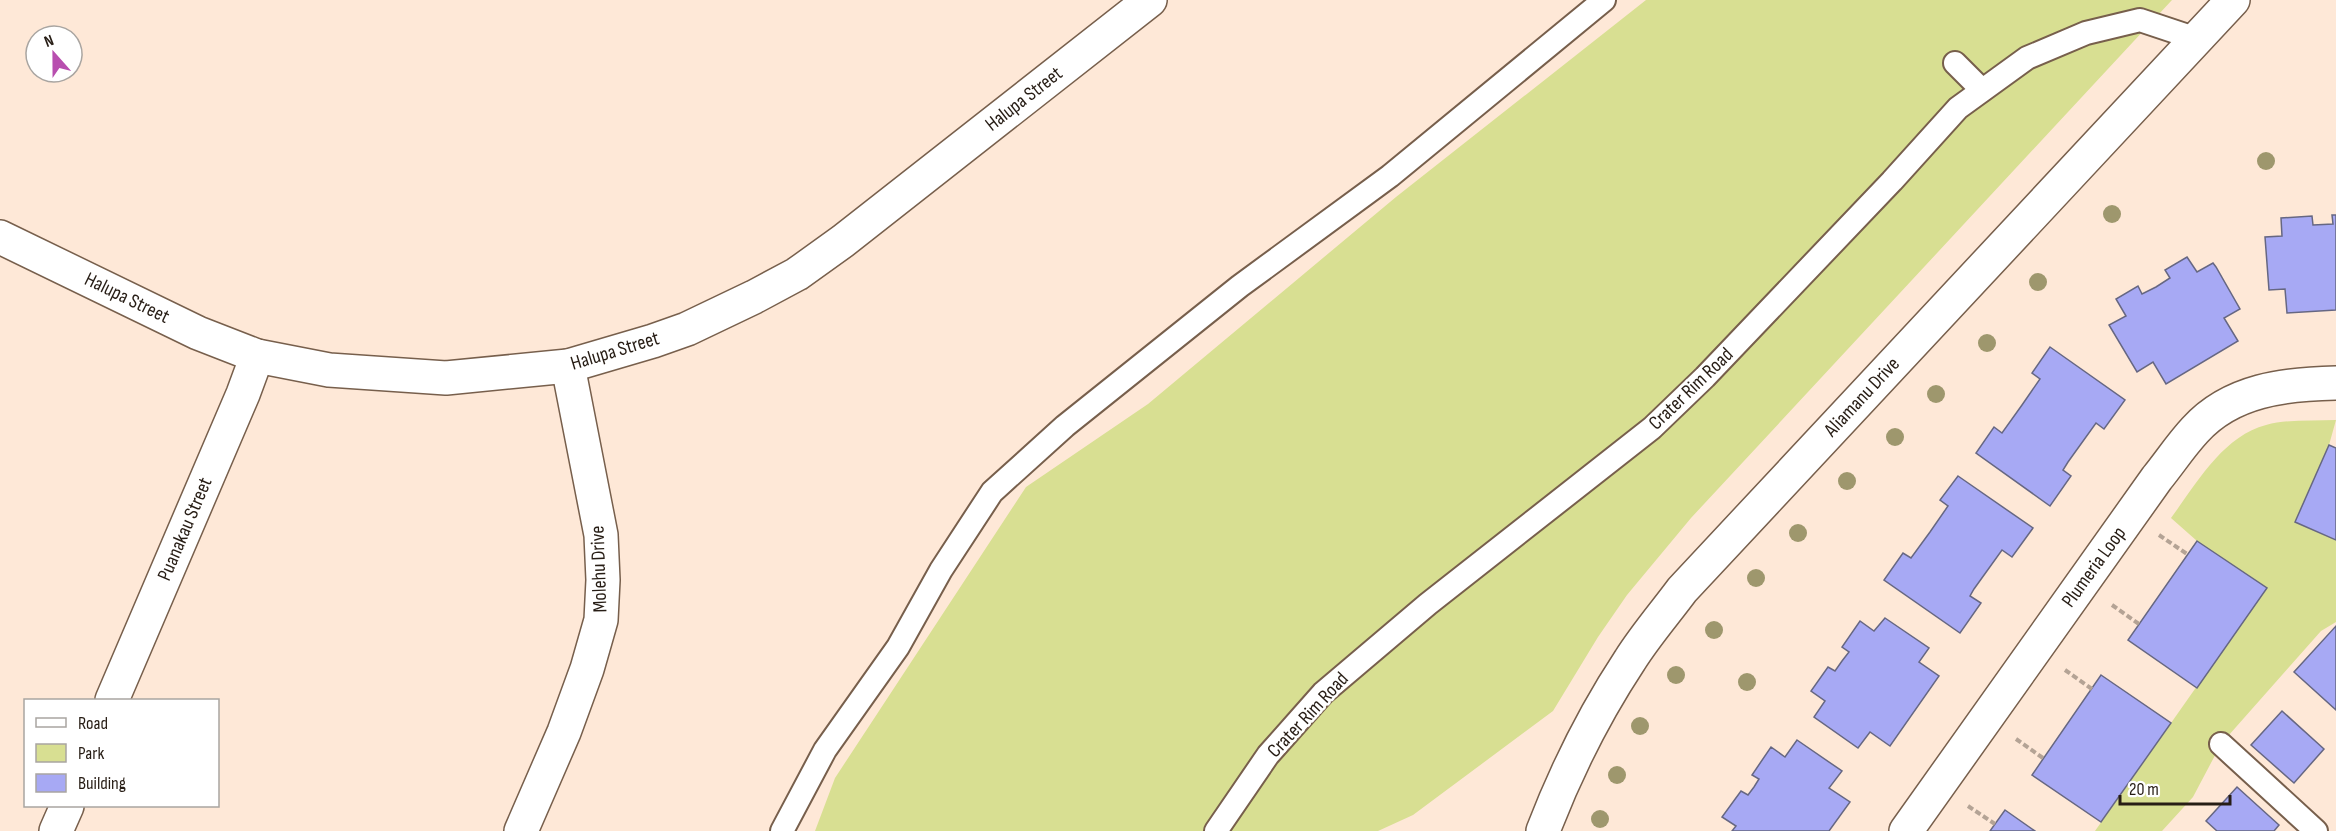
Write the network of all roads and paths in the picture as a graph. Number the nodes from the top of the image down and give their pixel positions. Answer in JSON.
{"nodes":[{"id":1,"x":1150,"y":0,"type":"edge"},
{"id":2,"x":1604,"y":0,"type":"edge"},
{"id":3,"x":2233,"y":0,"type":"edge"},
{"id":4,"x":2197,"y":39,"type":"junction"},
{"id":5,"x":1955,"y":63,"type":"dead end"},
{"id":6,"x":1983,"y":90,"type":"junction"},
{"id":7,"x":0,"y":237,"type":"edge"},
{"id":8,"x":257,"y":356,"type":"junction"},
{"id":9,"x":568,"y":366,"type":"junction"},
{"id":10,"x":2336,"y":383,"type":"edge"},
{"id":11,"x":2159,"y":535,"type":"dead end"},
{"id":12,"x":2187,"y":554,"type":"dead end"},
{"id":13,"x":2112,"y":605,"type":"dead end"},
{"id":14,"x":2139,"y":624,"type":"dead end"},
{"id":15,"x":2065,"y":670,"type":"dead end"},
{"id":16,"x":2092,"y":689,"type":"dead end"},
{"id":17,"x":112,"y":699,"type":"edge"},
{"id":18,"x":2016,"y":739,"type":"dead end"},
{"id":19,"x":2221,"y":744,"type":"dead end"},
{"id":20,"x":2043,"y":758,"type":"dead end"},
{"id":21,"x":1968,"y":805,"type":"dead end"},
{"id":22,"x":67,"y":807,"type":"edge"},
{"id":23,"x":1995,"y":824,"type":"dead end"},
{"id":24,"x":56,"y":831,"type":"edge"},
{"id":25,"x":521,"y":831,"type":"edge"},
{"id":26,"x":782,"y":831,"type":"edge"},
{"id":27,"x":1216,"y":831,"type":"edge"},
{"id":28,"x":1543,"y":831,"type":"edge"},
{"id":29,"x":1906,"y":831,"type":"edge"},
{"id":30,"x":2316,"y":831,"type":"edge"}],
"edges":[{"from":1,"to":9,"type":"street","name":"Halupa Street"},
{"from":2,"to":26,"type":"lane"},
{"from":3,"to":4,"type":"street","name":"Aliamanu Drive"},
{"from":4,"to":6,"type":"lane","name":"Crater Rim Road"},
{"from":4,"to":28,"type":"street","name":"Aliamanu Drive"},
{"from":5,"to":6,"type":"lane"},
{"from":6,"to":27,"type":"lane","name":"Crater Rim Road"},
{"from":7,"to":8,"type":"street","name":"Halupa Street"},
{"from":8,"to":9,"type":"street","name":"Halupa Street"},
{"from":8,"to":17,"type":"street","name":"Puanakau Street"},
{"from":9,"to":25,"type":"street","name":"Molehu Drive"},
{"from":10,"to":29,"type":"street","name":"Plumeria Loop"},
{"from":11,"to":12,"type":"path"},
{"from":13,"to":14,"type":"path"},
{"from":15,"to":16,"type":"path"},
{"from":18,"to":20,"type":"path"},
{"from":19,"to":30,"type":"lane"},
{"from":21,"to":23,"type":"path"},
{"from":22,"to":24,"type":"street"}]}
